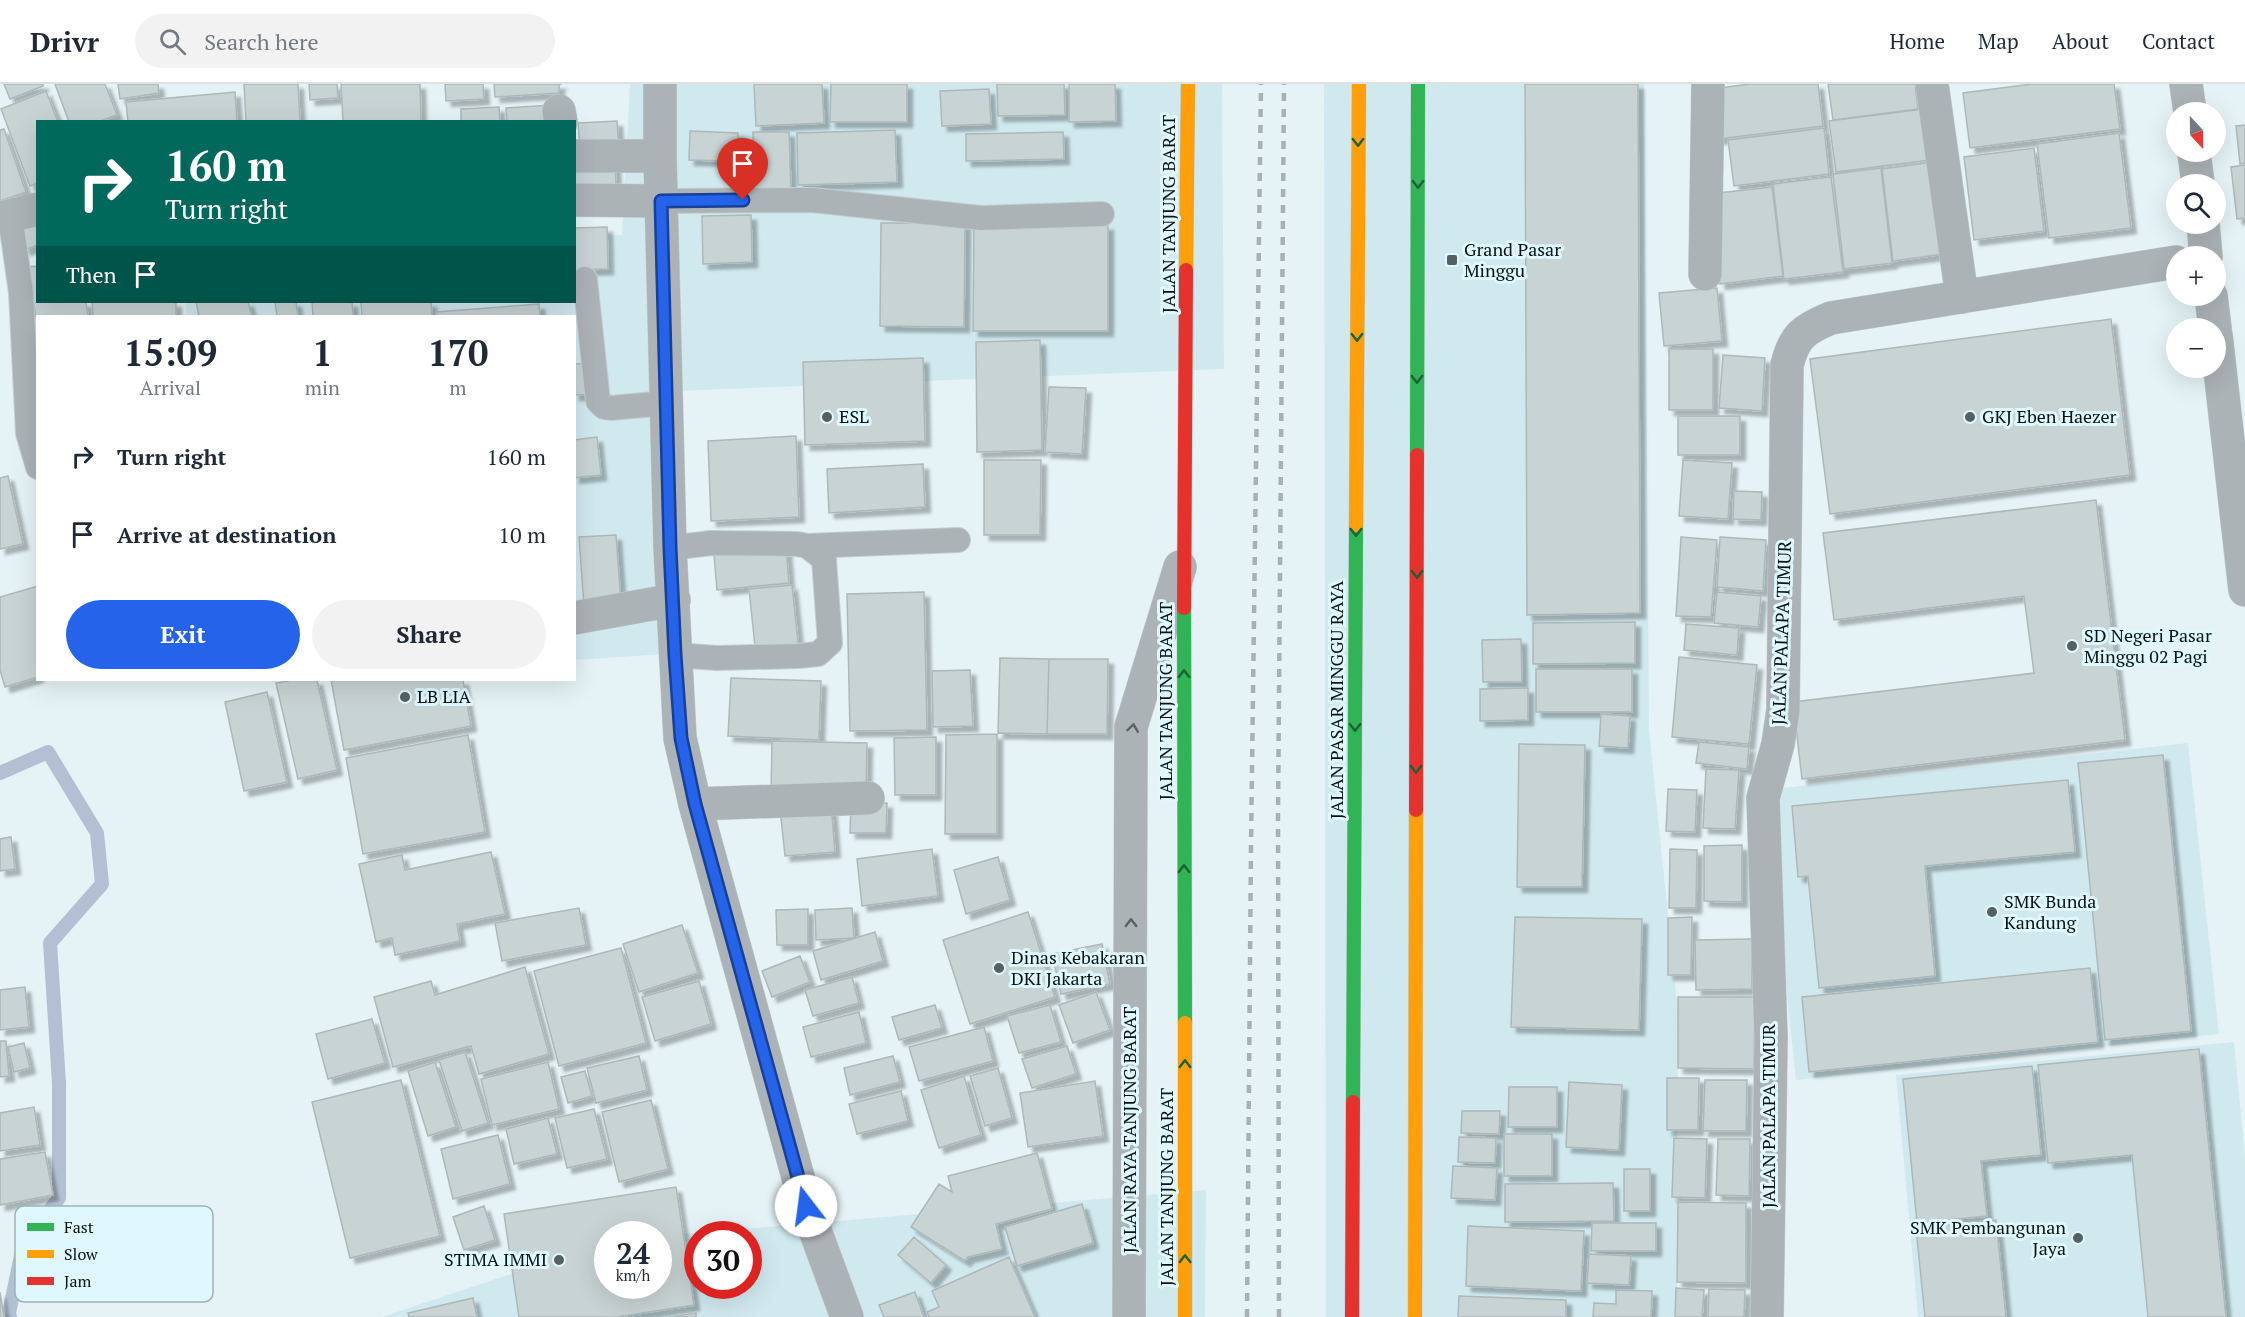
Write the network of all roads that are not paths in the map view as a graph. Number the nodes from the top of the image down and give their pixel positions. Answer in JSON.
{"nodes":[{"id":1,"x":660,"y":84,"type":"edge"},
{"id":2,"x":1188,"y":84,"type":"edge"},
{"id":3,"x":1359,"y":84,"type":"edge"},
{"id":4,"x":1418,"y":84,"type":"edge"},
{"id":5,"x":1708,"y":84,"type":"edge"},
{"id":6,"x":1932,"y":84,"type":"edge"},
{"id":7,"x":2186,"y":84,"type":"edge"},
{"id":8,"x":2189,"y":102,"type":"edge"},
{"id":9,"x":576,"y":156,"type":"edge"},
{"id":10,"x":660,"y":156,"type":"junction"},
{"id":11,"x":576,"y":200,"type":"edge"},
{"id":12,"x":661,"y":201,"type":"junction"},
{"id":13,"x":16,"y":214,"type":"edge"},
{"id":14,"x":1102,"y":214,"type":"dead end"},
{"id":15,"x":2166,"y":264,"type":"edge"},
{"id":16,"x":1705,"y":274,"type":"dead end"},
{"id":17,"x":585,"y":279,"type":"dead end"},
{"id":18,"x":1962,"y":297,"type":"junction"},
{"id":19,"x":2226,"y":353,"type":"edge"},
{"id":20,"x":666,"y":403,"type":"junction"},
{"id":21,"x":36,"y":460,"type":"edge"},
{"id":22,"x":2242,"y":525,"type":"edge"},
{"id":23,"x":958,"y":540,"type":"dead end"},
{"id":24,"x":807,"y":546,"type":"junction"},
{"id":25,"x":670,"y":548,"type":"junction"},
{"id":26,"x":1184,"y":555,"type":"junction"},
{"id":27,"x":2245,"y":590,"type":"edge"},
{"id":28,"x":674,"y":600,"type":"junction"},
{"id":29,"x":576,"y":618,"type":"edge"},
{"id":30,"x":675,"y":655,"type":"junction"},
{"id":31,"x":868,"y":798,"type":"dead end"},
{"id":32,"x":695,"y":804,"type":"junction"},
{"id":33,"x":847,"y":1317,"type":"edge"},
{"id":34,"x":1129,"y":1317,"type":"edge"},
{"id":35,"x":1185,"y":1317,"type":"edge"},
{"id":36,"x":1352,"y":1317,"type":"edge"},
{"id":37,"x":1415,"y":1317,"type":"edge"},
{"id":38,"x":1767,"y":1317,"type":"edge"}],
"edges":[{"from":1,"to":10,"type":"street"},
{"from":2,"to":26,"type":"main road","name":"JALAN TANJUNG BARAT"},
{"from":3,"to":36,"type":"main road","name":"JALAN PASAR MINGGU RAYA","one_way":true},
{"from":4,"to":37,"type":"main road","one_way":true},
{"from":5,"to":16,"type":"street"},
{"from":6,"to":18,"type":"street"},
{"from":7,"to":8,"type":"street"},
{"from":9,"to":10,"type":"street"},
{"from":10,"to":12,"type":"street"},
{"from":11,"to":12,"type":"street"},
{"from":12,"to":14,"type":"lane"},
{"from":12,"to":20,"type":"street"},
{"from":13,"to":21,"type":"lane"},
{"from":15,"to":18,"type":"street","name":"JALAN PALAPA TIMUR"},
{"from":17,"to":20,"type":"lane"},
{"from":18,"to":38,"type":"street","name":"JALAN PALAPA TIMUR"},
{"from":19,"to":22,"type":"street"},
{"from":20,"to":25,"type":"street"},
{"from":22,"to":27,"type":"street"},
{"from":23,"to":24,"type":"lane"},
{"from":24,"to":25,"type":"lane"},
{"from":24,"to":30,"type":"lane"},
{"from":25,"to":28,"type":"street"},
{"from":34,"to":26,"type":"street","name":"JALAN RAYA TANJUNG BARAT","one_way":true},
{"from":35,"to":26,"type":"main road","name":"JALAN TANJUNG BARAT","one_way":true},
{"from":28,"to":29,"type":"street"},
{"from":28,"to":30,"type":"street"},
{"from":30,"to":32,"type":"street"},
{"from":31,"to":32,"type":"street"},
{"from":32,"to":33,"type":"street"}]}
